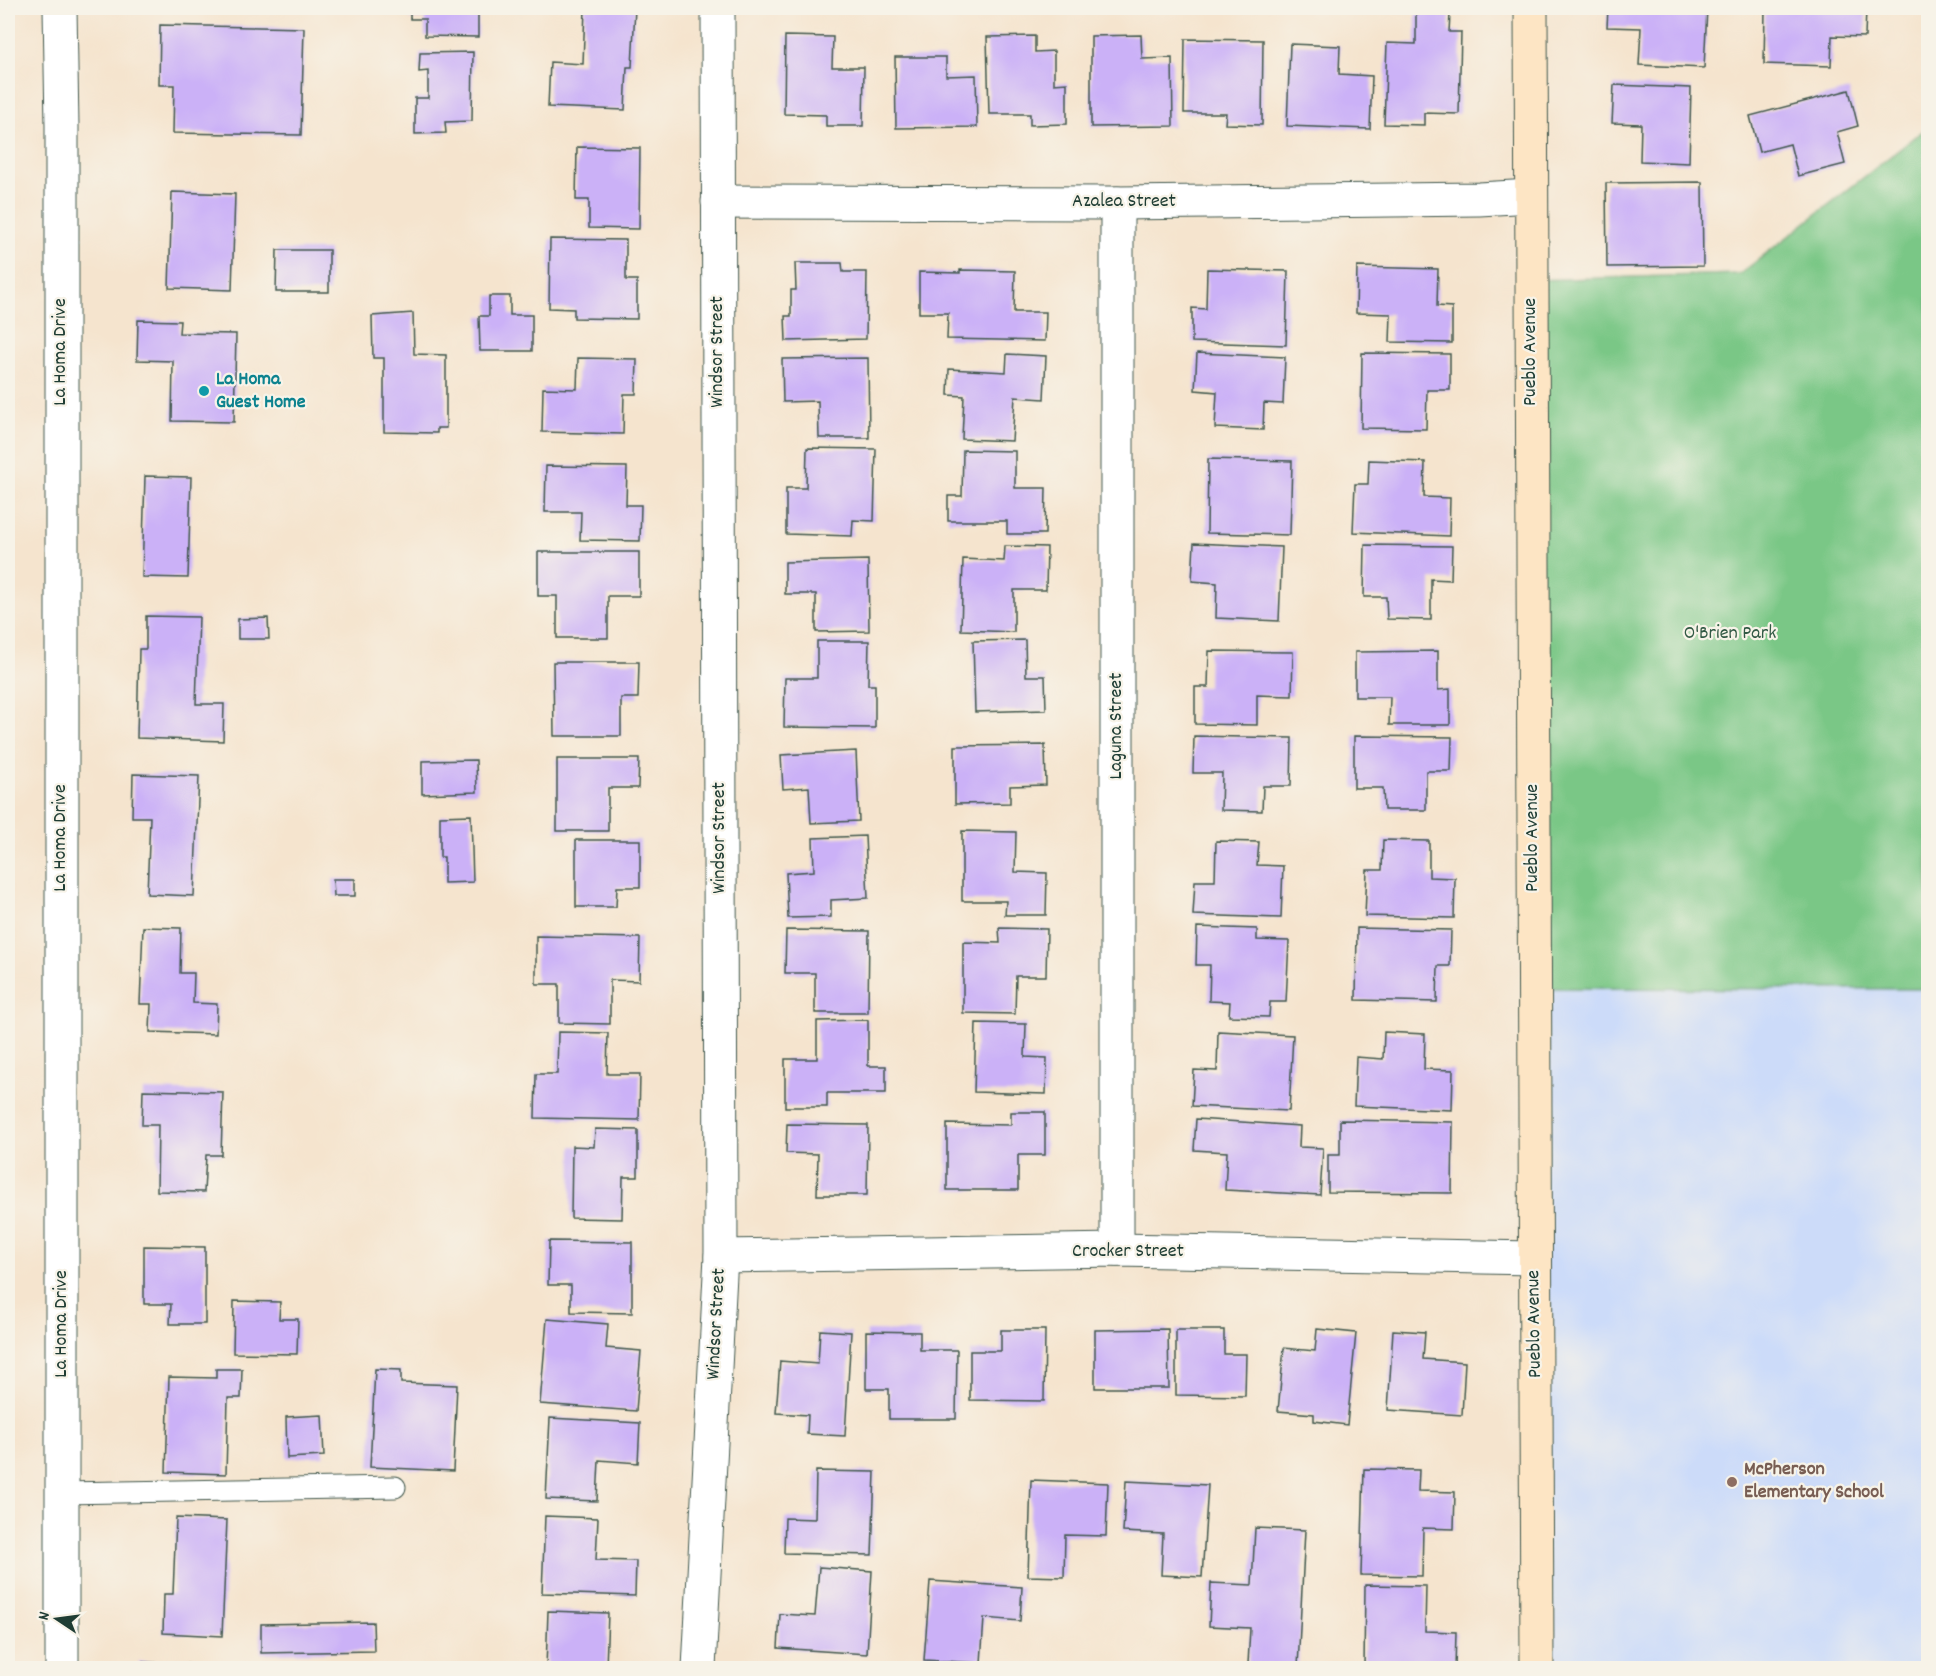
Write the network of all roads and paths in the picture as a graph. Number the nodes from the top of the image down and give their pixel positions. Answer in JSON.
{"nodes":[{"id":1,"x":60,"y":8,"type":"edge"},
{"id":2,"x":718,"y":8,"type":"edge"},
{"id":3,"x":1531,"y":8,"type":"edge"},
{"id":4,"x":1531,"y":196,"type":"junction"},
{"id":5,"x":718,"y":202,"type":"junction"},
{"id":6,"x":1117,"y":203,"type":"junction"},
{"id":7,"x":1117,"y":1250,"type":"junction"},
{"id":8,"x":721,"y":1256,"type":"junction"},
{"id":9,"x":1535,"y":1258,"type":"junction"},
{"id":10,"x":395,"y":1487,"type":"dead end"},
{"id":11,"x":62,"y":1493,"type":"junction"},
{"id":12,"x":62,"y":1668,"type":"edge"},
{"id":13,"x":699,"y":1668,"type":"edge"},
{"id":14,"x":1538,"y":1668,"type":"edge"}],
"edges":[{"from":1,"to":11,"type":"street","name":"La Homa Drive"},
{"from":2,"to":5,"type":"street","name":"Windsor Street"},
{"from":3,"to":4,"type":"street","name":"Pueblo Avenue"},
{"from":4,"to":6,"type":"street","name":"Azalea Street"},
{"from":4,"to":9,"type":"street","name":"Pueblo Avenue"},
{"from":5,"to":6,"type":"street","name":"Azalea Street"},
{"from":5,"to":8,"type":"street","name":"Windsor Street"},
{"from":6,"to":7,"type":"street","name":"Laguna Street"},
{"from":7,"to":8,"type":"street","name":"Crocker Street"},
{"from":7,"to":9,"type":"street","name":"Crocker Street"},
{"from":8,"to":13,"type":"street","name":"Windsor Street"},
{"from":9,"to":14,"type":"street","name":"Pueblo Avenue"},
{"from":10,"to":11,"type":"lane"},
{"from":11,"to":12,"type":"street","name":"La Homa Drive"}]}
